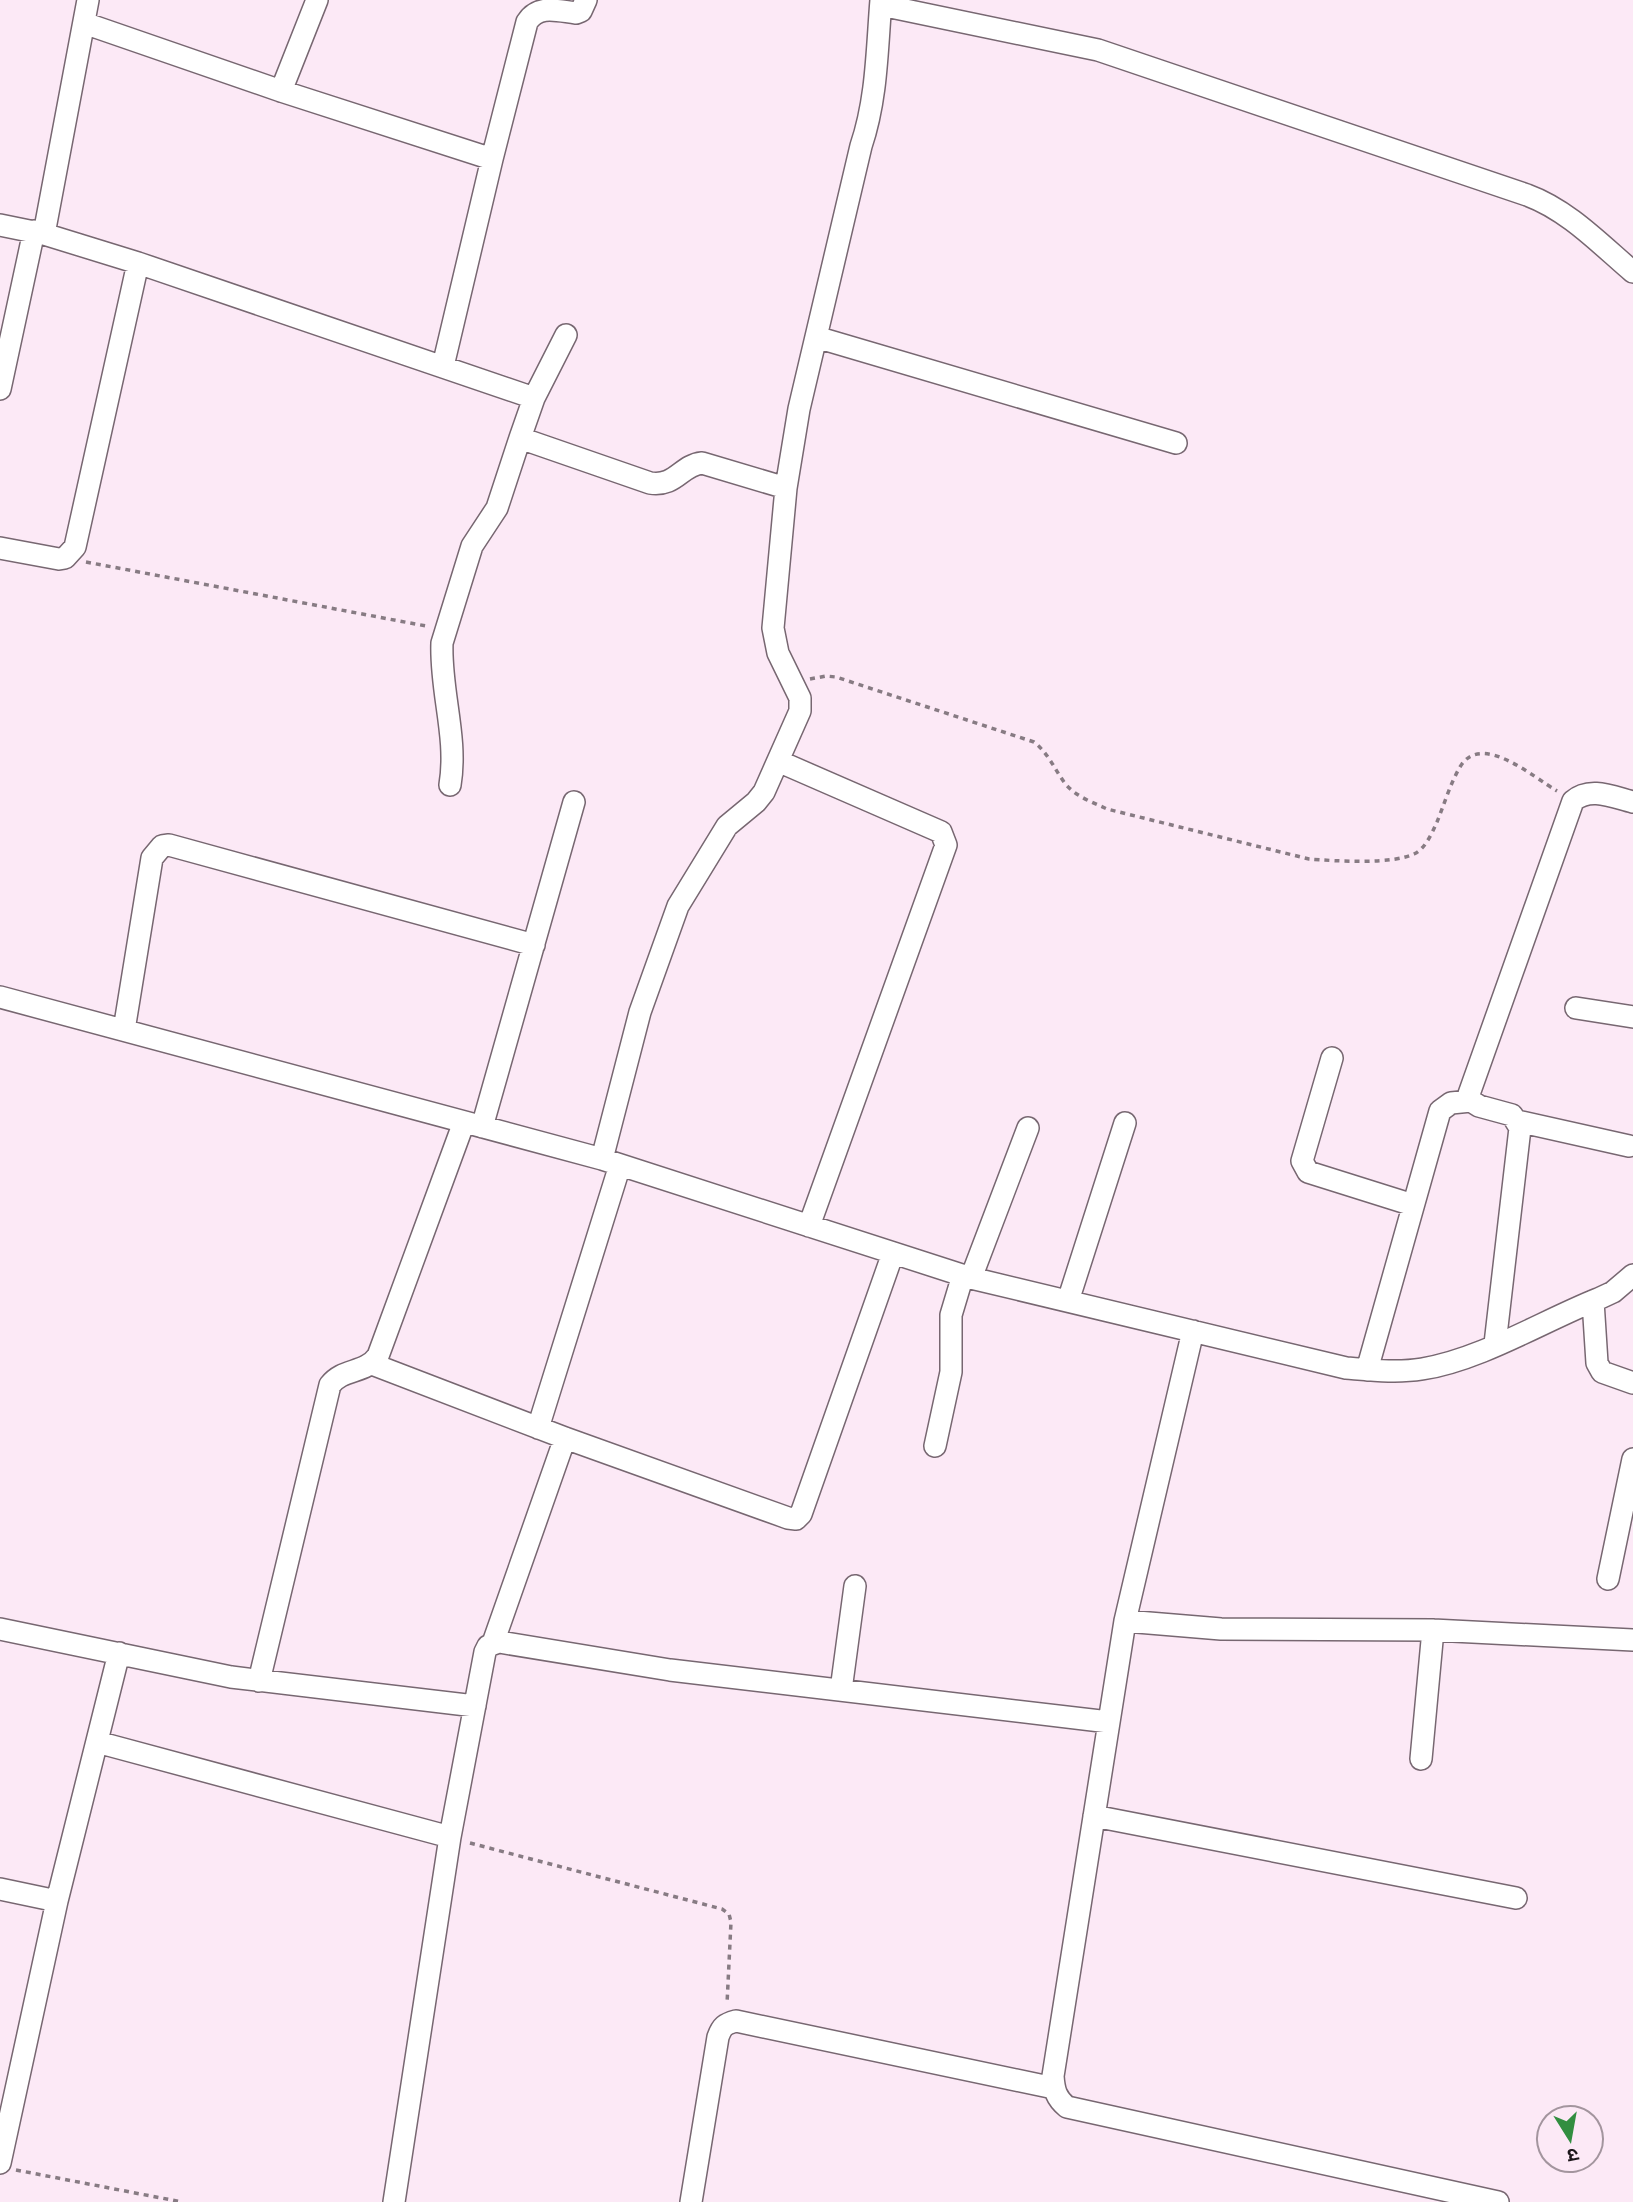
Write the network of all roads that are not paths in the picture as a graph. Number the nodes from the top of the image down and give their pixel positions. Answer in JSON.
{"nodes":[{"id":1,"x":88,"y":0,"type":"edge"},
{"id":2,"x":317,"y":0,"type":"edge"},
{"id":3,"x":586,"y":0,"type":"edge"},
{"id":4,"x":881,"y":3,"type":"edge"},
{"id":5,"x":84,"y":23,"type":"junction"},
{"id":6,"x":281,"y":91,"type":"junction"},
{"id":7,"x":492,"y":159,"type":"junction"},
{"id":8,"x":0,"y":225,"type":"edge"},
{"id":9,"x":39,"y":232,"type":"junction"},
{"id":10,"x":138,"y":263,"type":"junction"},
{"id":11,"x":1633,"y":272,"type":"edge"},
{"id":12,"x":566,"y":335,"type":"dead end"},
{"id":13,"x":816,"y":337,"type":"junction"},
{"id":14,"x":443,"y":366,"type":"junction"},
{"id":15,"x":0,"y":389,"type":"edge"},
{"id":16,"x":534,"y":398,"type":"junction"},
{"id":17,"x":520,"y":438,"type":"junction"},
{"id":18,"x":1176,"y":443,"type":"dead end"},
{"id":19,"x":786,"y":488,"type":"junction"},
{"id":20,"x":0,"y":548,"type":"edge"},
{"id":21,"x":778,"y":761,"type":"junction"},
{"id":22,"x":450,"y":785,"type":"dead end"},
{"id":23,"x":574,"y":802,"type":"dead end"},
{"id":24,"x":1633,"y":802,"type":"edge"},
{"id":25,"x":534,"y":944,"type":"junction"},
{"id":26,"x":0,"y":997,"type":"edge"},
{"id":27,"x":1576,"y":1009,"type":"dead end"},
{"id":28,"x":1633,"y":1017,"type":"edge"},
{"id":29,"x":124,"y":1030,"type":"junction"},
{"id":30,"x":1332,"y":1058,"type":"dead end"},
{"id":31,"x":1471,"y":1101,"type":"junction"},
{"id":32,"x":1517,"y":1121,"type":"junction"},
{"id":33,"x":1125,"y":1122,"type":"dead end"},
{"id":34,"x":473,"y":1124,"type":"junction"},
{"id":35,"x":1028,"y":1128,"type":"dead end"},
{"id":36,"x":1629,"y":1146,"type":"dead end"},
{"id":37,"x":610,"y":1162,"type":"junction"},
{"id":38,"x":1413,"y":1205,"type":"junction"},
{"id":39,"x":809,"y":1226,"type":"junction"},
{"id":40,"x":893,"y":1253,"type":"junction"},
{"id":41,"x":1633,"y":1275,"type":"edge"},
{"id":42,"x":967,"y":1277,"type":"junction"},
{"id":43,"x":1068,"y":1301,"type":"junction"},
{"id":44,"x":1593,"y":1301,"type":"junction"},
{"id":45,"x":1193,"y":1331,"type":"junction"},
{"id":46,"x":1495,"y":1344,"type":"junction"},
{"id":47,"x":372,"y":1364,"type":"junction"},
{"id":48,"x":1367,"y":1370,"type":"junction"},
{"id":49,"x":1633,"y":1383,"type":"edge"},
{"id":50,"x":538,"y":1428,"type":"junction"},
{"id":51,"x":565,"y":1438,"type":"junction"},
{"id":52,"x":934,"y":1446,"type":"dead end"},
{"id":53,"x":1633,"y":1459,"type":"edge"},
{"id":54,"x":1608,"y":1579,"type":"dead end"},
{"id":55,"x":855,"y":1586,"type":"dead end"},
{"id":56,"x":1125,"y":1621,"type":"junction"},
{"id":57,"x":0,"y":1629,"type":"edge"},
{"id":58,"x":1433,"y":1630,"type":"junction"},
{"id":59,"x":1633,"y":1640,"type":"edge"},
{"id":60,"x":493,"y":1643,"type":"junction"},
{"id":61,"x":119,"y":1653,"type":"junction"},
{"id":62,"x":259,"y":1681,"type":"junction"},
{"id":63,"x":841,"y":1690,"type":"junction"},
{"id":64,"x":475,"y":1706,"type":"junction"},
{"id":65,"x":1109,"y":1722,"type":"junction"},
{"id":66,"x":97,"y":1742,"type":"junction"},
{"id":67,"x":1421,"y":1759,"type":"dead end"},
{"id":68,"x":1094,"y":1816,"type":"junction"},
{"id":69,"x":450,"y":1837,"type":"junction"},
{"id":70,"x":0,"y":1889,"type":"edge"},
{"id":71,"x":1516,"y":1898,"type":"dead end"},
{"id":72,"x":57,"y":1901,"type":"junction"},
{"id":73,"x":1054,"y":2088,"type":"junction"},
{"id":74,"x":6,"y":2166,"type":"edge"},
{"id":75,"x":394,"y":2202,"type":"edge"},
{"id":76,"x":691,"y":2202,"type":"edge"},
{"id":77,"x":1498,"y":2202,"type":"edge"}],
"edges":[{"from":1,"to":5,"type":"street"},
{"from":2,"to":6,"type":"street"},
{"from":3,"to":7,"type":"street"},
{"from":4,"to":11,"type":"street"},
{"from":4,"to":13,"type":"street"},
{"from":5,"to":6,"type":"street"},
{"from":5,"to":9,"type":"street"},
{"from":6,"to":7,"type":"street"},
{"from":7,"to":14,"type":"street"},
{"from":8,"to":9,"type":"street"},
{"from":9,"to":10,"type":"street"},
{"from":9,"to":15,"type":"street"},
{"from":10,"to":14,"type":"street"},
{"from":10,"to":20,"type":"street"},
{"from":12,"to":16,"type":"street"},
{"from":13,"to":18,"type":"street"},
{"from":13,"to":19,"type":"street"},
{"from":14,"to":16,"type":"street"},
{"from":16,"to":17,"type":"street"},
{"from":17,"to":19,"type":"street"},
{"from":17,"to":22,"type":"street"},
{"from":19,"to":21,"type":"street"},
{"from":21,"to":37,"type":"street"},
{"from":21,"to":39,"type":"street"},
{"from":23,"to":25,"type":"street"},
{"from":24,"to":31,"type":"street"},
{"from":25,"to":29,"type":"street"},
{"from":25,"to":34,"type":"street"},
{"from":26,"to":29,"type":"street"},
{"from":27,"to":28,"type":"street"},
{"from":29,"to":34,"type":"street"},
{"from":30,"to":38,"type":"street"},
{"from":31,"to":32,"type":"street"},
{"from":31,"to":38,"type":"street"},
{"from":32,"to":36,"type":"street"},
{"from":32,"to":46,"type":"street"},
{"from":33,"to":43,"type":"street"},
{"from":34,"to":37,"type":"street"},
{"from":34,"to":47,"type":"street"},
{"from":35,"to":42,"type":"street"},
{"from":37,"to":39,"type":"street"},
{"from":37,"to":50,"type":"street"},
{"from":38,"to":48,"type":"street"},
{"from":39,"to":40,"type":"street"},
{"from":40,"to":42,"type":"street"},
{"from":40,"to":51,"type":"street"},
{"from":41,"to":44,"type":"street"},
{"from":42,"to":43,"type":"street"},
{"from":42,"to":52,"type":"street"},
{"from":43,"to":45,"type":"street"},
{"from":44,"to":46,"type":"street"},
{"from":44,"to":49,"type":"street"},
{"from":45,"to":48,"type":"street"},
{"from":45,"to":56,"type":"street"},
{"from":46,"to":48,"type":"street"},
{"from":47,"to":50,"type":"street"},
{"from":47,"to":62,"type":"street"},
{"from":50,"to":51,"type":"street"},
{"from":51,"to":60,"type":"street"},
{"from":53,"to":54,"type":"street"},
{"from":55,"to":63,"type":"street"},
{"from":56,"to":58,"type":"street"},
{"from":56,"to":65,"type":"street"},
{"from":57,"to":61,"type":"street"},
{"from":58,"to":59,"type":"street"},
{"from":58,"to":67,"type":"street"},
{"from":60,"to":63,"type":"street"},
{"from":60,"to":64,"type":"street"},
{"from":61,"to":62,"type":"street"},
{"from":61,"to":66,"type":"street"},
{"from":62,"to":64,"type":"street"},
{"from":63,"to":65,"type":"street"},
{"from":64,"to":69,"type":"street"},
{"from":65,"to":68,"type":"street"},
{"from":66,"to":69,"type":"street"},
{"from":66,"to":72,"type":"street"},
{"from":68,"to":71,"type":"street"},
{"from":68,"to":73,"type":"street"},
{"from":69,"to":75,"type":"street"},
{"from":70,"to":72,"type":"street"},
{"from":72,"to":74,"type":"street"},
{"from":73,"to":76,"type":"street"},
{"from":73,"to":77,"type":"street"}]}
